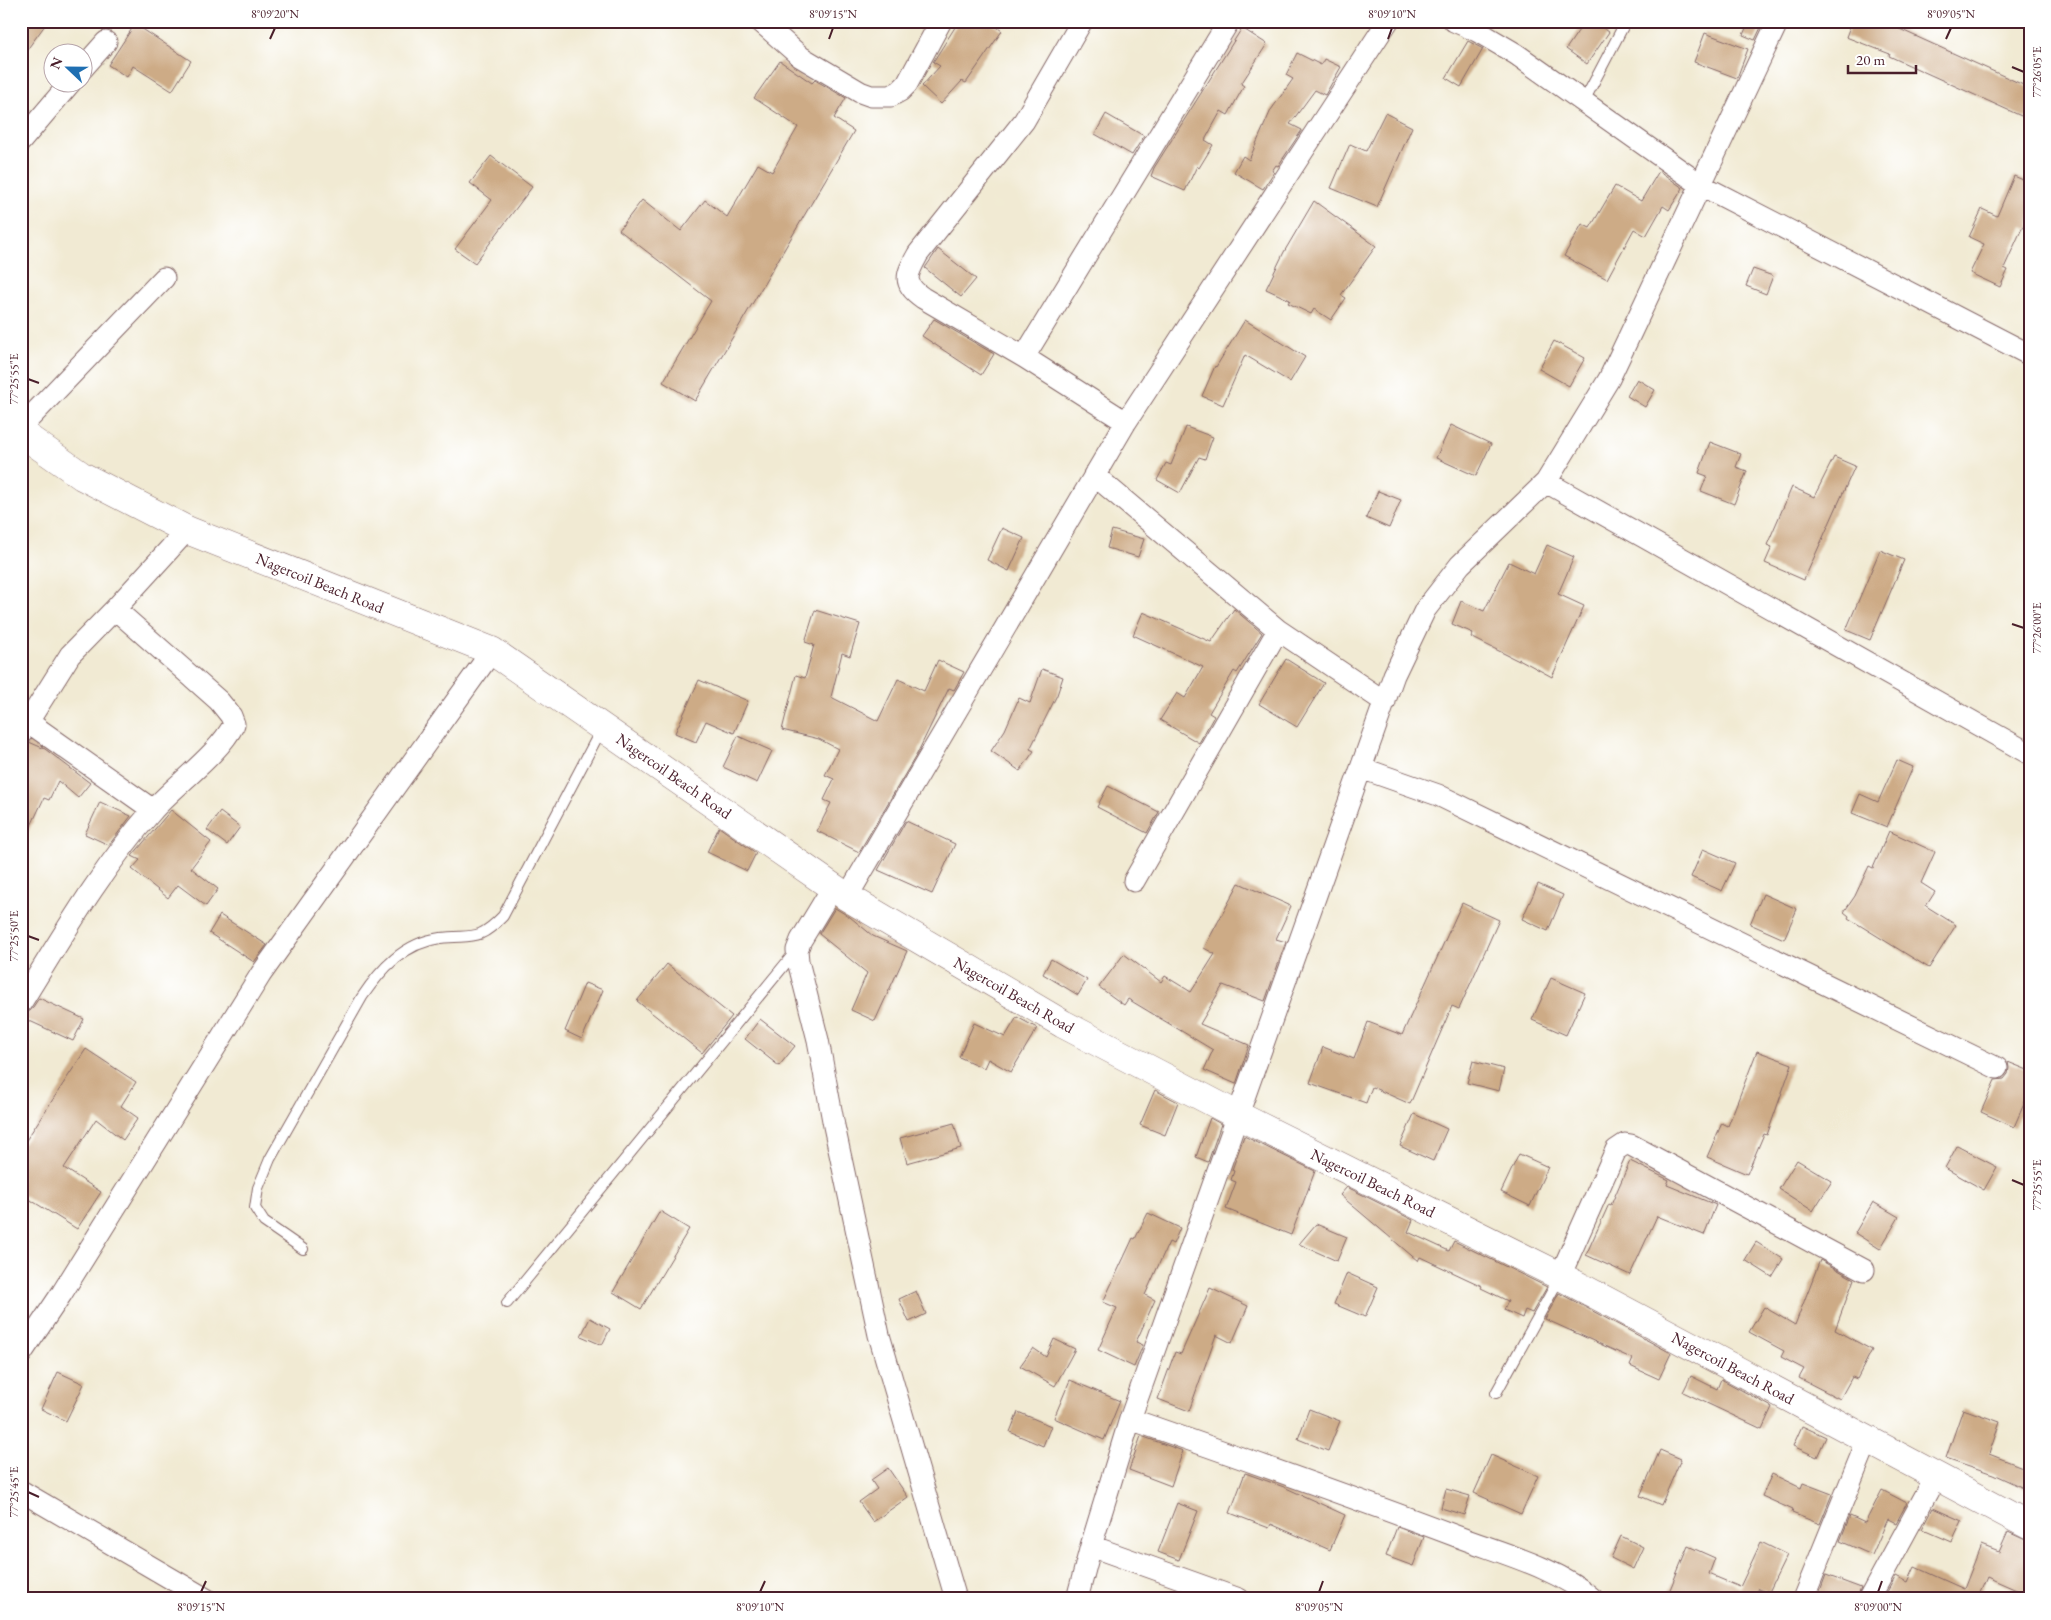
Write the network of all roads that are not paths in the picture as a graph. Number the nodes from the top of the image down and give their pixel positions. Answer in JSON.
{"nodes":[{"id":1,"x":760,"y":21,"type":"edge"},
{"id":2,"x":941,"y":21,"type":"edge"},
{"id":3,"x":1082,"y":21,"type":"edge"},
{"id":4,"x":1229,"y":21,"type":"edge"},
{"id":5,"x":1388,"y":21,"type":"edge"},
{"id":6,"x":1454,"y":21,"type":"edge"},
{"id":7,"x":1626,"y":21,"type":"edge"},
{"id":8,"x":1778,"y":21,"type":"edge"},
{"id":9,"x":106,"y":42,"type":"dead end"},
{"id":10,"x":92,"y":58,"type":"edge"},
{"id":11,"x":63,"y":92,"type":"edge"},
{"id":12,"x":1583,"y":103,"type":"junction"},
{"id":13,"x":21,"y":141,"type":"edge"},
{"id":14,"x":1701,"y":185,"type":"junction"},
{"id":15,"x":164,"y":278,"type":"dead end"},
{"id":16,"x":2030,"y":356,"type":"edge"},
{"id":17,"x":1024,"y":357,"type":"junction"},
{"id":18,"x":1126,"y":422,"type":"junction"},
{"id":19,"x":21,"y":427,"type":"edge"},
{"id":20,"x":21,"y":433,"type":"edge"},
{"id":21,"x":1094,"y":475,"type":"junction"},
{"id":22,"x":1546,"y":482,"type":"junction"},
{"id":23,"x":187,"y":530,"type":"junction"},
{"id":24,"x":115,"y":609,"type":"junction"},
{"id":25,"x":1278,"y":630,"type":"junction"},
{"id":26,"x":492,"y":651,"type":"junction"},
{"id":27,"x":1385,"y":702,"type":"junction"},
{"id":28,"x":24,"y":727,"type":"edge"},
{"id":29,"x":602,"y":727,"type":"junction"},
{"id":30,"x":2030,"y":754,"type":"edge"},
{"id":31,"x":1361,"y":768,"type":"junction"},
{"id":32,"x":153,"y":810,"type":"junction"},
{"id":33,"x":1134,"y":881,"type":"dead end"},
{"id":34,"x":840,"y":892,"type":"junction"},
{"id":35,"x":797,"y":950,"type":"junction"},
{"id":36,"x":21,"y":1003,"type":"edge"},
{"id":37,"x":1997,"y":1068,"type":"dead end"},
{"id":38,"x":1237,"y":1115,"type":"junction"},
{"id":39,"x":304,"y":1249,"type":"dead end"},
{"id":40,"x":1864,"y":1270,"type":"dead end"},
{"id":41,"x":1560,"y":1276,"type":"junction"},
{"id":42,"x":507,"y":1303,"type":"dead end"},
{"id":43,"x":21,"y":1354,"type":"edge"},
{"id":44,"x":1496,"y":1393,"type":"dead end"},
{"id":45,"x":1130,"y":1419,"type":"junction"},
{"id":46,"x":1868,"y":1439,"type":"junction"},
{"id":47,"x":1936,"y":1476,"type":"junction"},
{"id":48,"x":21,"y":1491,"type":"edge"},
{"id":49,"x":2030,"y":1526,"type":"edge"},
{"id":50,"x":1091,"y":1546,"type":"junction"},
{"id":51,"x":206,"y":1599,"type":"edge"},
{"id":52,"x":956,"y":1599,"type":"edge"},
{"id":53,"x":1078,"y":1599,"type":"edge"},
{"id":54,"x":1239,"y":1599,"type":"edge"},
{"id":55,"x":1593,"y":1599,"type":"edge"},
{"id":56,"x":1803,"y":1599,"type":"edge"},
{"id":57,"x":1869,"y":1599,"type":"edge"}],
"edges":[{"from":1,"to":2,"type":"street"},
{"from":3,"to":17,"type":"street"},
{"from":4,"to":17,"type":"street"},
{"from":5,"to":18,"type":"street"},
{"from":6,"to":12,"type":"street"},
{"from":7,"to":12,"type":"lane"},
{"from":8,"to":14,"type":"street"},
{"from":9,"to":10,"type":"street"},
{"from":11,"to":13,"type":"street"},
{"from":12,"to":14,"type":"street"},
{"from":14,"to":16,"type":"street"},
{"from":14,"to":22,"type":"street"},
{"from":15,"to":19,"type":"street"},
{"from":17,"to":18,"type":"street"},
{"from":18,"to":21,"type":"street"},
{"from":20,"to":23,"type":"main road","name":"Nagercoil Beach Road"},
{"from":21,"to":25,"type":"street"},
{"from":21,"to":34,"type":"street"},
{"from":22,"to":27,"type":"street"},
{"from":22,"to":30,"type":"street"},
{"from":23,"to":24,"type":"street"},
{"from":23,"to":26,"type":"main road","name":"Nagercoil Beach Road"},
{"from":24,"to":28,"type":"street"},
{"from":24,"to":32,"type":"street"},
{"from":25,"to":27,"type":"street"},
{"from":25,"to":33,"type":"street"},
{"from":26,"to":29,"type":"main road","name":"Nagercoil Beach Road"},
{"from":26,"to":43,"type":"street"},
{"from":27,"to":31,"type":"street"},
{"from":28,"to":32,"type":"street"},
{"from":29,"to":34,"type":"main road","name":"Nagercoil Beach Road"},
{"from":29,"to":39,"type":"lane"},
{"from":31,"to":37,"type":"street"},
{"from":31,"to":38,"type":"street"},
{"from":32,"to":36,"type":"street"},
{"from":34,"to":35,"type":"street"},
{"from":34,"to":38,"type":"main road","name":"Nagercoil Beach Road"},
{"from":35,"to":42,"type":"lane"},
{"from":35,"to":52,"type":"street"},
{"from":38,"to":41,"type":"main road","name":"Nagercoil Beach Road"},
{"from":38,"to":45,"type":"street"},
{"from":40,"to":41,"type":"street"},
{"from":41,"to":44,"type":"lane"},
{"from":41,"to":46,"type":"main road","name":"Nagercoil Beach Road"},
{"from":45,"to":50,"type":"street"},
{"from":45,"to":55,"type":"street"},
{"from":46,"to":47,"type":"main road","name":"Nagercoil Beach Road"},
{"from":46,"to":56,"type":"street"},
{"from":47,"to":49,"type":"main road","name":"Nagercoil Beach Road"},
{"from":47,"to":57,"type":"street"},
{"from":48,"to":51,"type":"street"},
{"from":50,"to":53,"type":"street"},
{"from":50,"to":54,"type":"street"}]}
